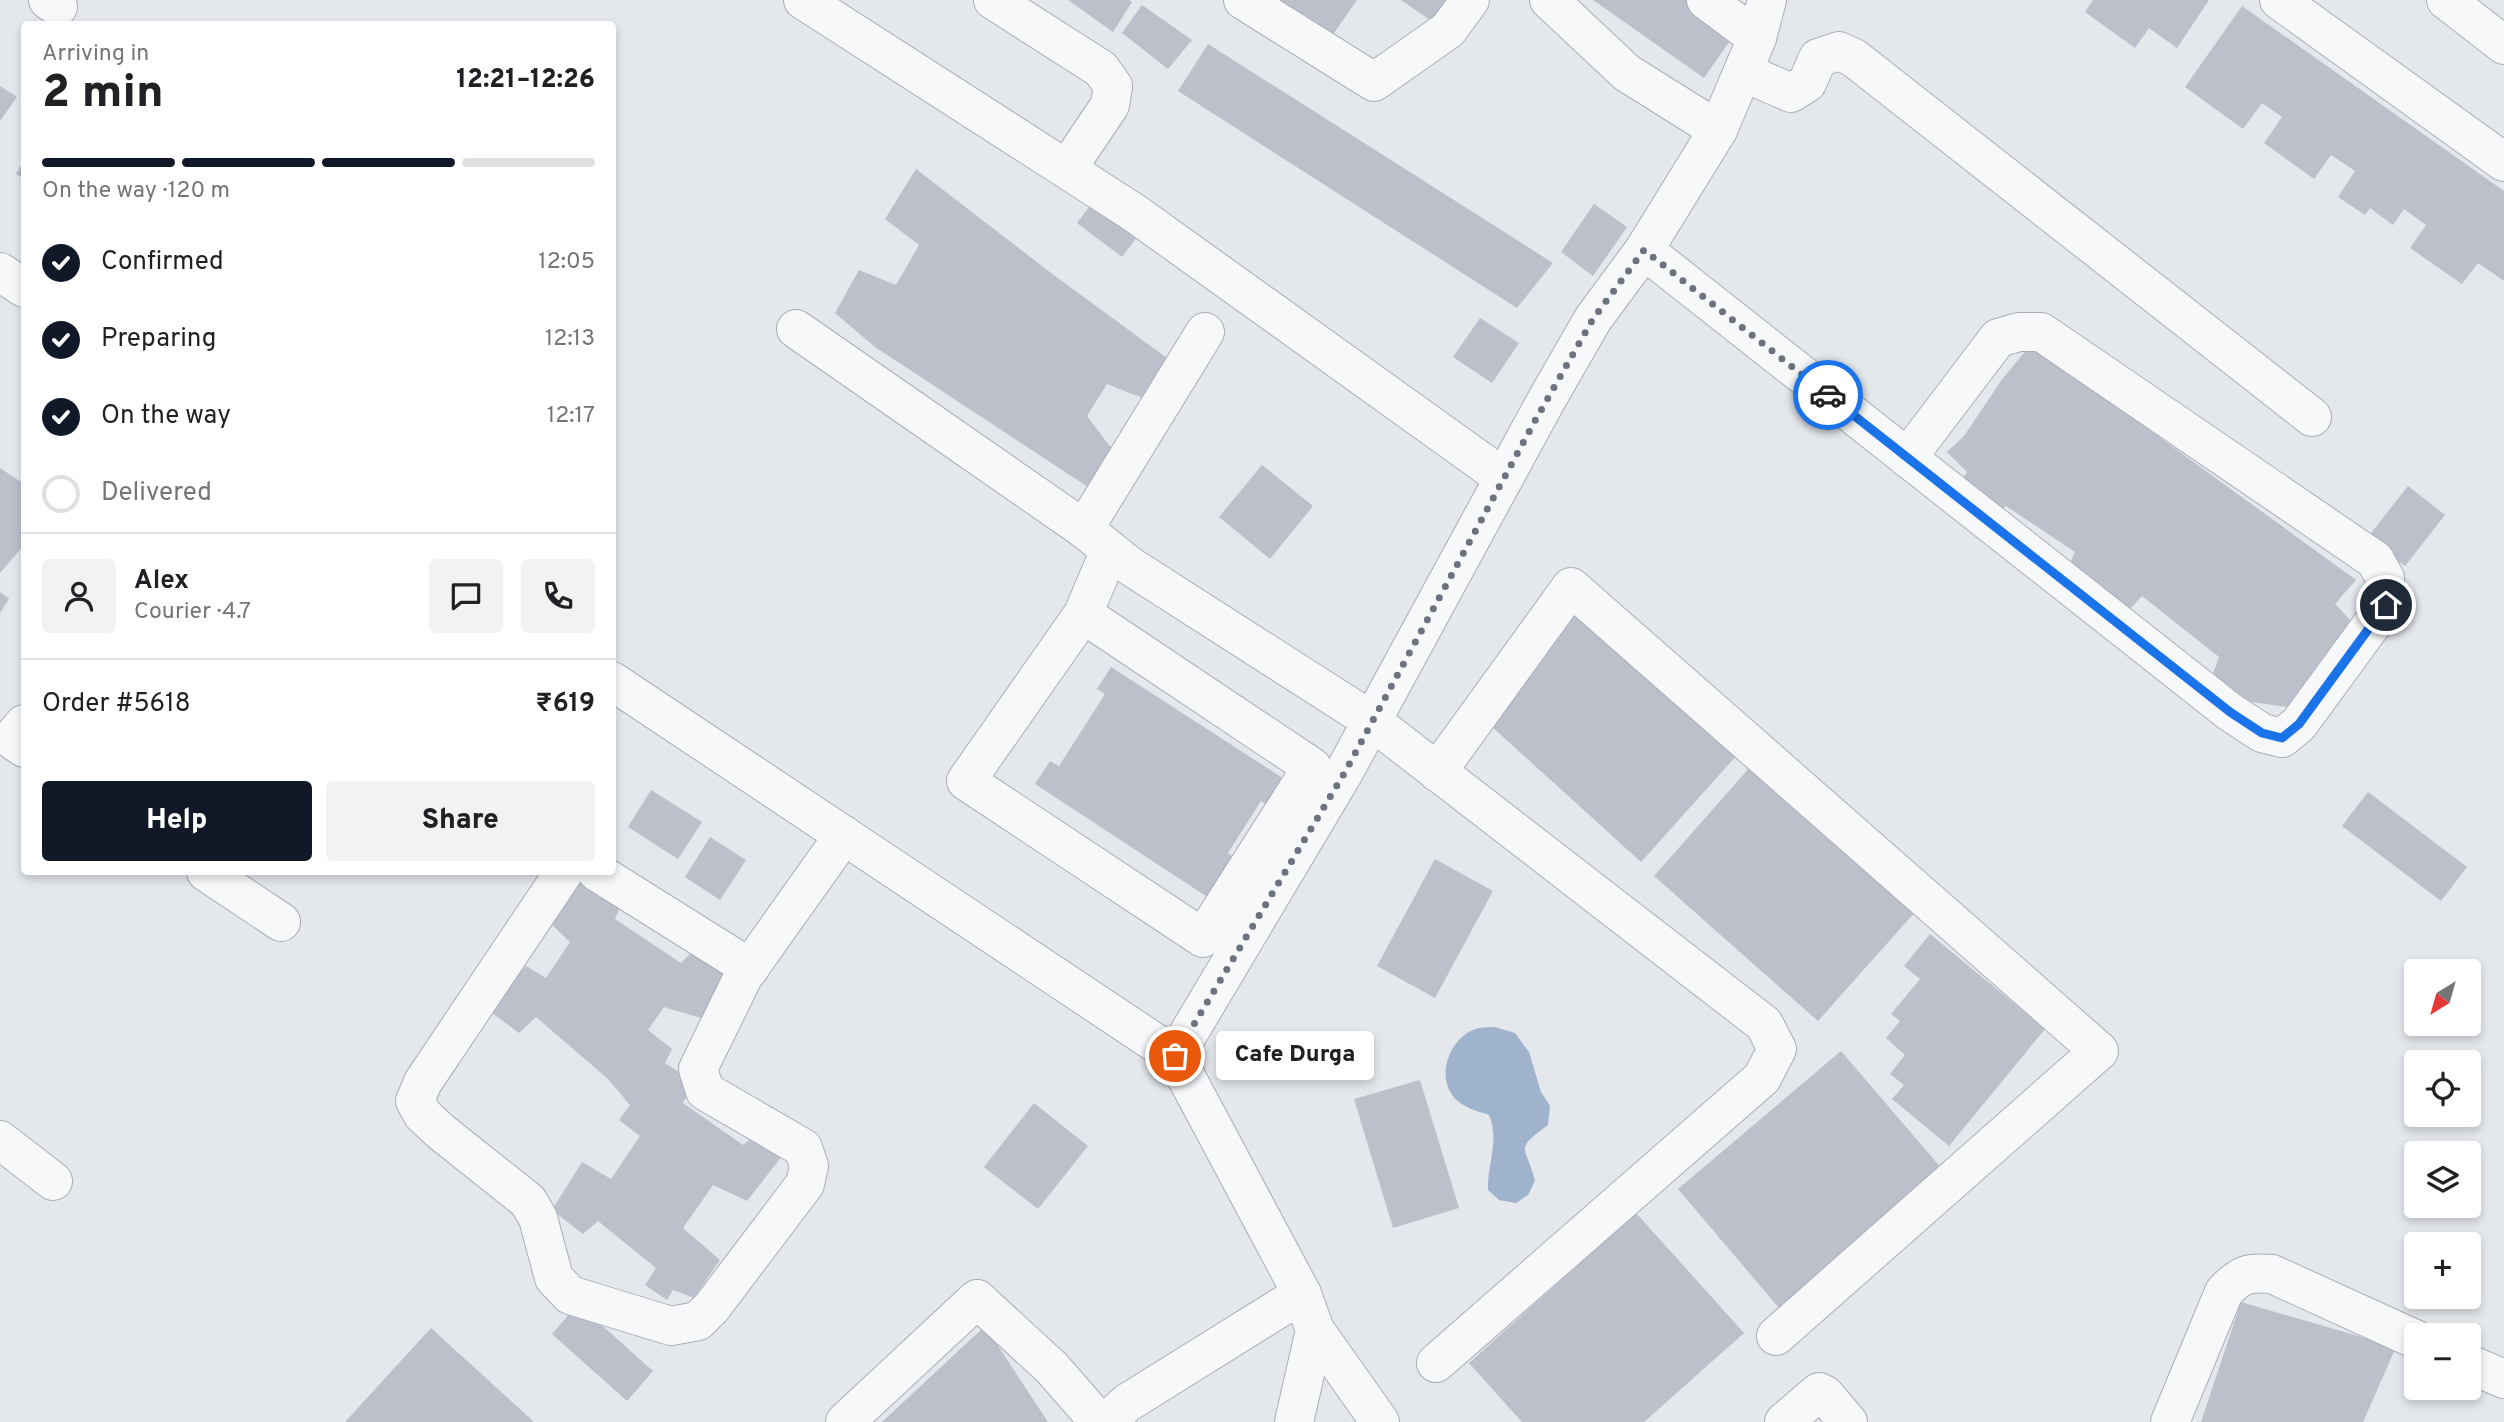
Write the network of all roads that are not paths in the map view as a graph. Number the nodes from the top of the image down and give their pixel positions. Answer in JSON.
{"nodes":[{"id":1,"x":803,"y":0,"type":"edge"},
{"id":2,"x":993,"y":0,"type":"edge"},
{"id":3,"x":1243,"y":0,"type":"edge"},
{"id":4,"x":1470,"y":0,"type":"edge"},
{"id":5,"x":1549,"y":0,"type":"edge"},
{"id":6,"x":1706,"y":0,"type":"edge"},
{"id":7,"x":1767,"y":0,"type":"edge"},
{"id":8,"x":2278,"y":0,"type":"edge"},
{"id":9,"x":2446,"y":0,"type":"edge"},
{"id":10,"x":2504,"y":45,"type":"edge"},
{"id":11,"x":1750,"y":55,"type":"junction"},
{"id":12,"x":1718,"y":130,"type":"junction"},
{"id":13,"x":2504,"y":162,"type":"edge"},
{"id":14,"x":1067,"y":169,"type":"junction"},
{"id":15,"x":1644,"y":250,"type":"junction"},
{"id":16,"x":0,"y":272,"type":"edge"},
{"id":17,"x":21,"y":287,"type":"edge"},
{"id":18,"x":796,"y":329,"type":"dead end"},
{"id":19,"x":1205,"y":332,"type":"dead end"},
{"id":20,"x":2312,"y":417,"type":"dead end"},
{"id":21,"x":1907,"y":458,"type":"junction"},
{"id":22,"x":1504,"y":478,"type":"junction"},
{"id":23,"x":1097,"y":540,"type":"junction"},
{"id":24,"x":1083,"y":614,"type":"junction"},
{"id":25,"x":616,"y":684,"type":"edge"},
{"id":26,"x":1372,"y":721,"type":"junction"},
{"id":27,"x":21,"y":727,"type":"edge"},
{"id":28,"x":21,"y":746,"type":"edge"},
{"id":29,"x":1437,"y":772,"type":"junction"},
{"id":30,"x":844,"y":835,"type":"junction"},
{"id":31,"x":210,"y":875,"type":"edge"},
{"id":32,"x":562,"y":875,"type":"edge"},
{"id":33,"x":602,"y":875,"type":"edge"},
{"id":34,"x":281,"y":922,"type":"dead end"},
{"id":35,"x":750,"y":968,"type":"junction"},
{"id":36,"x":1175,"y":1056,"type":"junction"},
{"id":37,"x":0,"y":1140,"type":"edge"},
{"id":38,"x":53,"y":1181,"type":"dead end"},
{"id":39,"x":1302,"y":1294,"type":"junction"},
{"id":40,"x":1315,"y":1330,"type":"junction"},
{"id":41,"x":2404,"y":1334,"type":"edge"},
{"id":42,"x":1776,"y":1336,"type":"dead end"},
{"id":43,"x":1436,"y":1363,"type":"dead end"},
{"id":44,"x":2481,"y":1369,"type":"edge"},
{"id":45,"x":2504,"y":1380,"type":"edge"},
{"id":46,"x":845,"y":1422,"type":"edge"},
{"id":47,"x":1099,"y":1422,"type":"edge"},
{"id":48,"x":1106,"y":1422,"type":"edge"},
{"id":49,"x":1294,"y":1422,"type":"edge"},
{"id":50,"x":1380,"y":1422,"type":"edge"},
{"id":51,"x":1784,"y":1422,"type":"edge"},
{"id":52,"x":1848,"y":1422,"type":"edge"},
{"id":53,"x":2170,"y":1422,"type":"edge"}],
"edges":[{"from":1,"to":14,"type":"street"},
{"from":2,"to":14,"type":"street"},
{"from":3,"to":4,"type":"street"},
{"from":5,"to":12,"type":"street"},
{"from":6,"to":11,"type":"street"},
{"from":7,"to":11,"type":"street"},
{"from":8,"to":13,"type":"street"},
{"from":9,"to":10,"type":"street"},
{"from":11,"to":12,"type":"street"},
{"from":11,"to":20,"type":"street"},
{"from":12,"to":15,"type":"street"},
{"from":14,"to":22,"type":"street"},
{"from":15,"to":21,"type":"street"},
{"from":15,"to":22,"type":"street"},
{"from":16,"to":17,"type":"street"},
{"from":18,"to":23,"type":"street"},
{"from":19,"to":23,"type":"street"},
{"from":21,"to":21,"type":"street"},
{"from":22,"to":26,"type":"street"},
{"from":23,"to":24,"type":"street"},
{"from":23,"to":26,"type":"street"},
{"from":24,"to":24,"type":"street"},
{"from":25,"to":30,"type":"street"},
{"from":26,"to":29,"type":"street"},
{"from":26,"to":36,"type":"street"},
{"from":27,"to":28,"type":"street"},
{"from":29,"to":42,"type":"street"},
{"from":29,"to":43,"type":"street"},
{"from":30,"to":35,"type":"street"},
{"from":30,"to":36,"type":"street"},
{"from":31,"to":34,"type":"street"},
{"from":32,"to":35,"type":"street"},
{"from":33,"to":35,"type":"street"},
{"from":36,"to":39,"type":"street"},
{"from":37,"to":38,"type":"street"},
{"from":39,"to":40,"type":"street"},
{"from":39,"to":48,"type":"street"},
{"from":40,"to":49,"type":"street"},
{"from":40,"to":50,"type":"street"},
{"from":41,"to":53,"type":"street"},
{"from":44,"to":45,"type":"street"},
{"from":46,"to":47,"type":"street"},
{"from":51,"to":52,"type":"street"}]}
